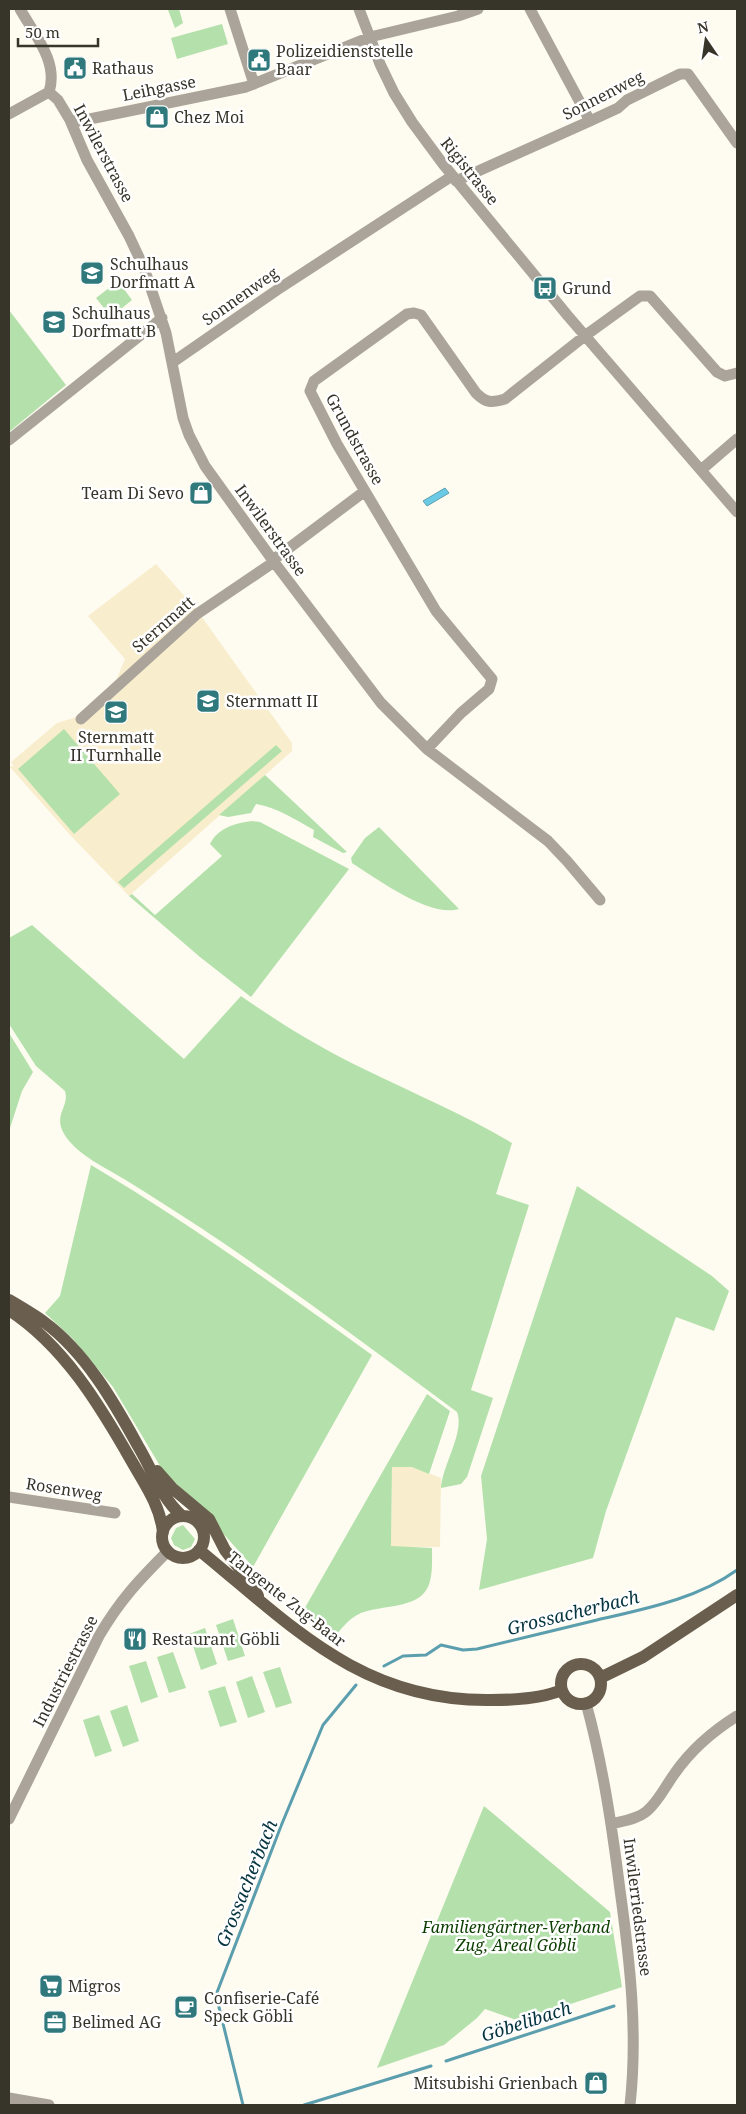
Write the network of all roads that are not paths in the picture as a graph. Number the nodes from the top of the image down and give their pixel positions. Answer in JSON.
{"nodes":[{"id":1,"x":20,"y":9,"type":"edge"},
{"id":2,"x":230,"y":9,"type":"edge"},
{"id":3,"x":359,"y":9,"type":"edge"},
{"id":4,"x":478,"y":9,"type":"edge"},
{"id":5,"x":530,"y":9,"type":"edge"},
{"id":6,"x":370,"y":37,"type":"junction"},
{"id":7,"x":254,"y":84,"type":"junction"},
{"id":8,"x":49,"y":92,"type":"junction"},
{"id":9,"x":9,"y":114,"type":"edge"},
{"id":10,"x":70,"y":120,"type":"junction"},
{"id":11,"x":590,"y":121,"type":"junction"},
{"id":12,"x":737,"y":142,"type":"edge"},
{"id":13,"x":454,"y":178,"type":"junction"},
{"id":14,"x":162,"y":318,"type":"junction"},
{"id":15,"x":586,"y":335,"type":"junction"},
{"id":16,"x":173,"y":362,"type":"junction"},
{"id":17,"x":737,"y":373,"type":"edge"},
{"id":18,"x":737,"y":439,"type":"edge"},
{"id":19,"x":9,"y":440,"type":"edge"},
{"id":20,"x":701,"y":470,"type":"junction"},
{"id":21,"x":365,"y":492,"type":"junction"},
{"id":22,"x":737,"y":512,"type":"edge"},
{"id":23,"x":274,"y":561,"type":"junction"},
{"id":24,"x":81,"y":719,"type":"dead end"},
{"id":25,"x":427,"y":749,"type":"junction"},
{"id":26,"x":600,"y":900,"type":"dead end"},
{"id":27,"x":9,"y":1293,"type":"edge"},
{"id":28,"x":9,"y":1300,"type":"edge"},
{"id":29,"x":9,"y":1310,"type":"edge"},
{"id":30,"x":9,"y":1317,"type":"edge"},
{"id":31,"x":41,"y":1327,"type":"junction"},
{"id":32,"x":139,"y":1447,"type":"junction"},
{"id":33,"x":9,"y":1497,"type":"edge"},
{"id":34,"x":115,"y":1513,"type":"dead end"},
{"id":35,"x":182,"y":1516,"type":"junction"},
{"id":36,"x":163,"y":1532,"type":"junction"},
{"id":37,"x":199,"y":1550,"type":"junction"},
{"id":38,"x":168,"y":1551,"type":"junction"},
{"id":39,"x":737,"y":1595,"type":"edge"},
{"id":40,"x":261,"y":1602,"type":"junction"},
{"id":41,"x":600,"y":1678,"type":"junction"},
{"id":42,"x":562,"y":1690,"type":"junction"},
{"id":43,"x":586,"y":1704,"type":"junction"},
{"id":44,"x":737,"y":1716,"type":"edge"},
{"id":45,"x":9,"y":1819,"type":"edge"},
{"id":46,"x":611,"y":1824,"type":"junction"},
{"id":47,"x":9,"y":2098,"type":"edge"},
{"id":48,"x":49,"y":2105,"type":"edge"},
{"id":49,"x":630,"y":2105,"type":"edge"}],
"edges":[{"from":1,"to":8,"type":"street"},
{"from":2,"to":7,"type":"street"},
{"from":3,"to":6,"type":"street","name":"Rigistrasse"},
{"from":4,"to":6,"type":"street","name":"Leihgasse"},
{"from":5,"to":11,"type":"street"},
{"from":6,"to":7,"type":"street","name":"Leihgasse"},
{"from":6,"to":13,"type":"street","name":"Rigistrasse"},
{"from":7,"to":10,"type":"street","name":"Leihgasse"},
{"from":8,"to":9,"type":"street"},
{"from":8,"to":10,"type":"street","name":"Inwilerstrasse"},
{"from":10,"to":14,"type":"street","name":"Inwilerstrasse"},
{"from":11,"to":12,"type":"street","name":"Sonnenweg"},
{"from":11,"to":13,"type":"street","name":"Sonnenweg"},
{"from":13,"to":15,"type":"street","name":"Rigistrasse"},
{"from":13,"to":16,"type":"street","name":"Sonnenweg"},
{"from":14,"to":16,"type":"street","name":"Inwilerstrasse"},
{"from":14,"to":19,"type":"street"},
{"from":15,"to":17,"type":"street"},
{"from":15,"to":20,"type":"street","name":"Rigistrasse"},
{"from":15,"to":21,"type":"street","name":"Grundstrasse"},
{"from":16,"to":23,"type":"street","name":"Inwilerstrasse"},
{"from":18,"to":20,"type":"street"},
{"from":20,"to":22,"type":"street","name":"Rigistrasse"},
{"from":21,"to":23,"type":"street","name":"Sternmatt"},
{"from":21,"to":25,"type":"street","name":"Grundstrasse"},
{"from":23,"to":24,"type":"street","name":"Sternmatt"},
{"from":23,"to":25,"type":"street","name":"Inwilerstrasse"},
{"from":25,"to":26,"type":"street","name":"Inwilerstrasse"},
{"from":27,"to":31,"type":"main road"},
{"from":28,"to":31,"type":"main road"},
{"from":29,"to":31,"type":"main road"},
{"from":30,"to":31,"type":"main road"},
{"from":31,"to":32,"type":"main road"},
{"from":31,"to":36,"type":"main road"},
{"from":32,"to":35,"type":"main road"},
{"from":32,"to":40,"type":"main road"},
{"from":33,"to":34,"type":"street","name":"Rosenweg"},
{"from":35,"to":36,"type":"main road"},
{"from":35,"to":37,"type":"main road"},
{"from":36,"to":38,"type":"main road"},
{"from":37,"to":38,"type":"main road"},
{"from":37,"to":40,"type":"main road","name":"Tangente Zug-Baar"},
{"from":38,"to":45,"type":"street","name":"Industriestrasse"},
{"from":39,"to":41,"type":"main road"},
{"from":40,"to":42,"type":"main road","name":"Tangente Zug-Baar"},
{"from":41,"to":42,"type":"main road"},
{"from":41,"to":43,"type":"main road"},
{"from":42,"to":43,"type":"main road"},
{"from":43,"to":46,"type":"street"},
{"from":44,"to":46,"type":"street","name":"Inwilerriedstrasse"},
{"from":46,"to":49,"type":"street","name":"Inwilerriedstrasse"},
{"from":47,"to":48,"type":"street"}]}
